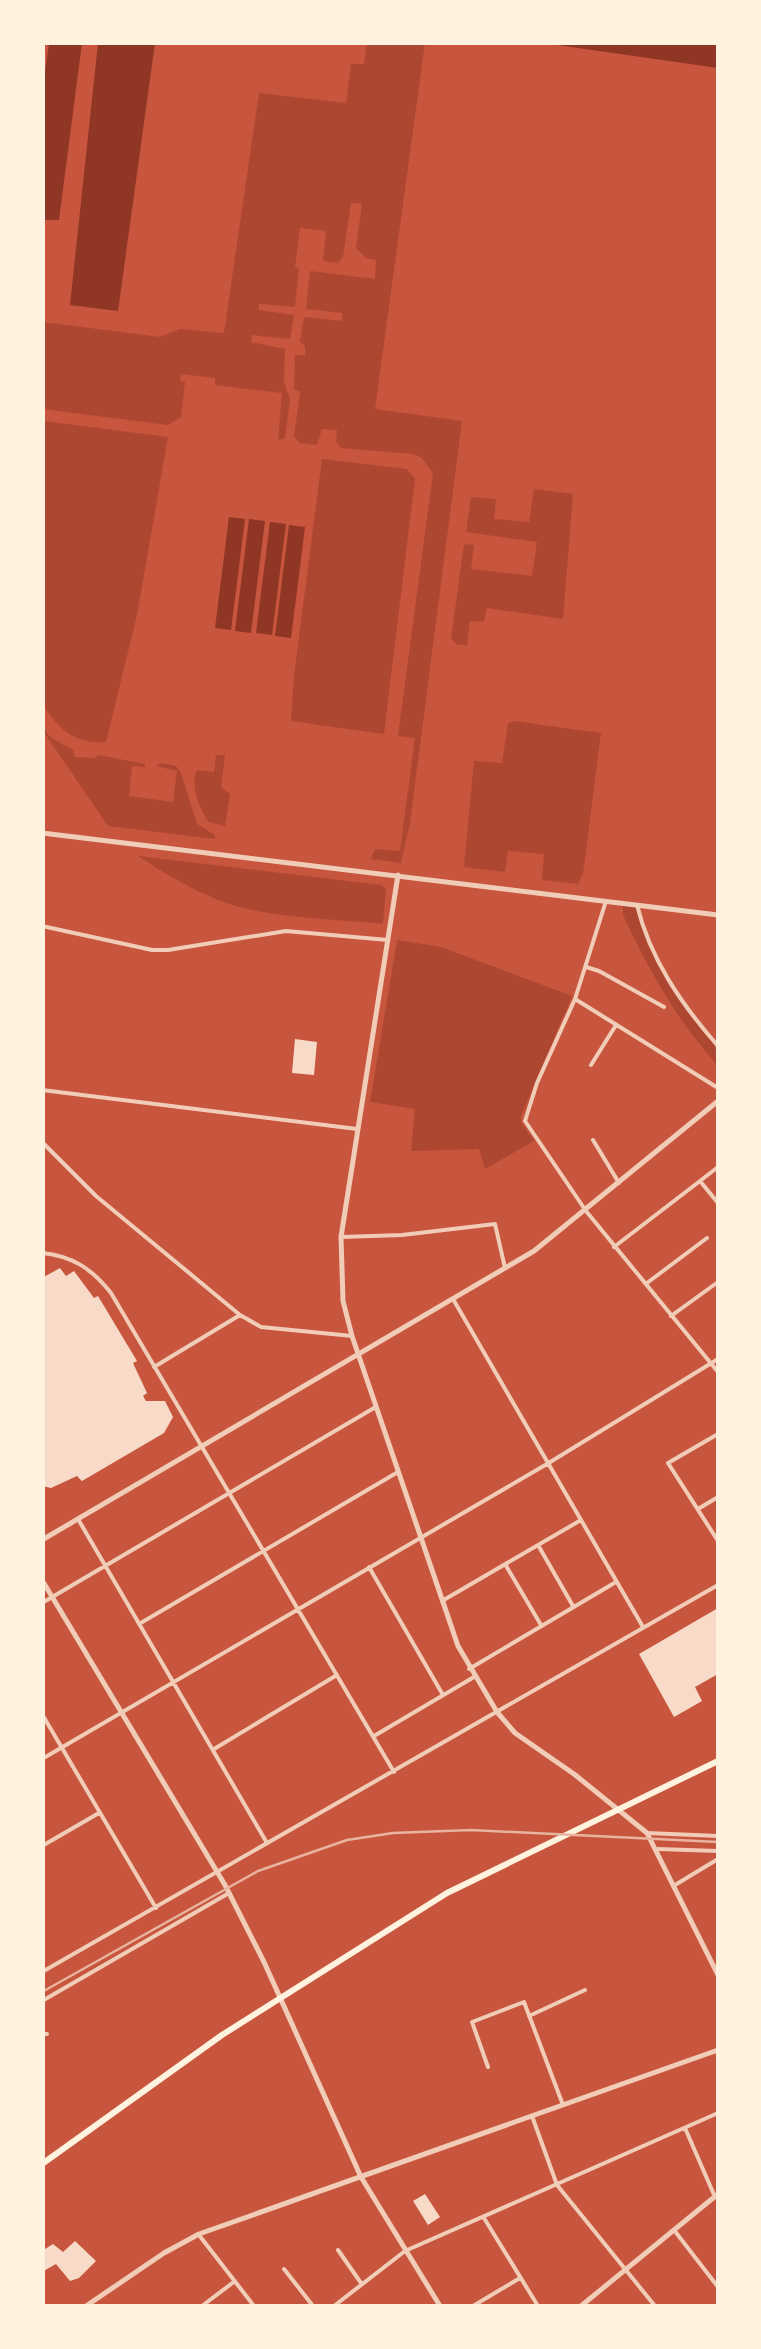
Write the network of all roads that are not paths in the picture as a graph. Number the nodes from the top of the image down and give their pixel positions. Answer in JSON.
{"nodes":[{"id":1,"x":42,"y":832,"type":"edge"},
{"id":2,"x":398,"y":874,"type":"junction"},
{"id":3,"x":606,"y":901,"type":"junction"},
{"id":4,"x":637,"y":905,"type":"junction"},
{"id":5,"x":718,"y":915,"type":"edge"},
{"id":6,"x":42,"y":926,"type":"edge"},
{"id":7,"x":388,"y":940,"type":"junction"},
{"id":8,"x":586,"y":968,"type":"junction"},
{"id":9,"x":576,"y":1000,"type":"junction"},
{"id":10,"x":664,"y":1007,"type":"dead end"},
{"id":11,"x":616,"y":1025,"type":"junction"},
{"id":12,"x":718,"y":1046,"type":"edge"},
{"id":13,"x":591,"y":1065,"type":"dead end"},
{"id":14,"x":718,"y":1088,"type":"edge"},
{"id":15,"x":42,"y":1090,"type":"edge"},
{"id":16,"x":718,"y":1101,"type":"edge"},
{"id":17,"x":357,"y":1129,"type":"junction"},
{"id":18,"x":593,"y":1140,"type":"dead end"},
{"id":19,"x":42,"y":1142,"type":"edge"},
{"id":20,"x":45,"y":1151,"type":"edge"},
{"id":21,"x":718,"y":1167,"type":"edge"},
{"id":22,"x":700,"y":1181,"type":"junction"},
{"id":23,"x":619,"y":1183,"type":"junction"},
{"id":24,"x":718,"y":1204,"type":"edge"},
{"id":25,"x":586,"y":1210,"type":"junction"},
{"id":26,"x":341,"y":1237,"type":"junction"},
{"id":27,"x":707,"y":1238,"type":"dead end"},
{"id":28,"x":614,"y":1247,"type":"junction"},
{"id":29,"x":42,"y":1253,"type":"edge"},
{"id":30,"x":505,"y":1268,"type":"junction"},
{"id":31,"x":718,"y":1282,"type":"edge"},
{"id":32,"x":645,"y":1284,"type":"junction"},
{"id":33,"x":452,"y":1299,"type":"junction"},
{"id":34,"x":240,"y":1315,"type":"junction"},
{"id":35,"x":671,"y":1316,"type":"junction"},
{"id":36,"x":352,"y":1336,"type":"junction"},
{"id":37,"x":358,"y":1354,"type":"junction"},
{"id":38,"x":718,"y":1360,"type":"edge"},
{"id":39,"x":712,"y":1364,"type":"junction"},
{"id":40,"x":154,"y":1366,"type":"junction"},
{"id":41,"x":718,"y":1372,"type":"edge"},
{"id":42,"x":376,"y":1407,"type":"junction"},
{"id":43,"x":718,"y":1434,"type":"edge"},
{"id":44,"x":202,"y":1446,"type":"junction"},
{"id":45,"x":547,"y":1464,"type":"junction"},
{"id":46,"x":398,"y":1472,"type":"junction"},
{"id":47,"x":229,"y":1492,"type":"junction"},
{"id":48,"x":718,"y":1496,"type":"edge"},
{"id":49,"x":698,"y":1509,"type":"junction"},
{"id":50,"x":78,"y":1519,"type":"junction"},
{"id":51,"x":581,"y":1520,"type":"junction"},
{"id":52,"x":420,"y":1537,"type":"junction"},
{"id":53,"x":42,"y":1540,"type":"edge"},
{"id":54,"x":718,"y":1540,"type":"edge"},
{"id":55,"x":538,"y":1545,"type":"junction"},
{"id":56,"x":264,"y":1551,"type":"junction"},
{"id":57,"x":505,"y":1564,"type":"junction"},
{"id":58,"x":105,"y":1566,"type":"junction"},
{"id":59,"x":368,"y":1566,"type":"junction"},
{"id":60,"x":42,"y":1580,"type":"edge"},
{"id":61,"x":616,"y":1582,"type":"junction"},
{"id":62,"x":718,"y":1585,"type":"edge"},
{"id":63,"x":53,"y":1597,"type":"junction"},
{"id":64,"x":442,"y":1601,"type":"junction"},
{"id":65,"x":42,"y":1603,"type":"edge"},
{"id":66,"x":574,"y":1607,"type":"junction"},
{"id":67,"x":298,"y":1608,"type":"junction"},
{"id":68,"x":139,"y":1624,"type":"junction"},
{"id":69,"x":542,"y":1626,"type":"junction"},
{"id":70,"x":643,"y":1627,"type":"junction"},
{"id":71,"x":469,"y":1669,"type":"junction"},
{"id":72,"x":337,"y":1675,"type":"junction"},
{"id":73,"x":474,"y":1677,"type":"junction"},
{"id":74,"x":173,"y":1681,"type":"junction"},
{"id":75,"x":444,"y":1695,"type":"junction"},
{"id":76,"x":497,"y":1712,"type":"junction"},
{"id":77,"x":122,"y":1713,"type":"junction"},
{"id":78,"x":42,"y":1714,"type":"edge"},
{"id":79,"x":374,"y":1736,"type":"junction"},
{"id":80,"x":62,"y":1747,"type":"junction"},
{"id":81,"x":214,"y":1748,"type":"junction"},
{"id":82,"x":42,"y":1759,"type":"edge"},
{"id":83,"x":718,"y":1761,"type":"edge"},
{"id":84,"x":394,"y":1772,"type":"junction"},
{"id":85,"x":616,"y":1810,"type":"junction"},
{"id":86,"x":100,"y":1813,"type":"junction"},
{"id":87,"x":648,"y":1833,"type":"junction"},
{"id":88,"x":718,"y":1836,"type":"edge"},
{"id":89,"x":268,"y":1844,"type":"junction"},
{"id":90,"x":42,"y":1846,"type":"edge"},
{"id":91,"x":658,"y":1849,"type":"junction"},
{"id":92,"x":718,"y":1851,"type":"edge"},
{"id":93,"x":718,"y":1859,"type":"edge"},
{"id":94,"x":217,"y":1873,"type":"junction"},
{"id":95,"x":675,"y":1885,"type":"junction"},
{"id":96,"x":229,"y":1894,"type":"junction"},
{"id":97,"x":156,"y":1909,"type":"junction"},
{"id":98,"x":42,"y":1972,"type":"edge"},
{"id":99,"x":718,"y":1975,"type":"edge"},
{"id":100,"x":585,"y":1990,"type":"dead end"},
{"id":101,"x":280,"y":1998,"type":"junction"},
{"id":102,"x":42,"y":2000,"type":"edge"},
{"id":103,"x":529,"y":2016,"type":"junction"},
{"id":104,"x":718,"y":2050,"type":"edge"},
{"id":105,"x":488,"y":2066,"type":"dead end"},
{"id":106,"x":563,"y":2105,"type":"junction"},
{"id":107,"x":718,"y":2113,"type":"edge"},
{"id":108,"x":532,"y":2116,"type":"junction"},
{"id":109,"x":685,"y":2128,"type":"junction"},
{"id":110,"x":42,"y":2164,"type":"edge"},
{"id":111,"x":361,"y":2177,"type":"junction"},
{"id":112,"x":557,"y":2186,"type":"junction"},
{"id":113,"x":715,"y":2199,"type":"edge"},
{"id":114,"x":484,"y":2218,"type":"junction"},
{"id":115,"x":674,"y":2230,"type":"junction"},
{"id":116,"x":199,"y":2234,"type":"junction"},
{"id":117,"x":338,"y":2250,"type":"dead end"},
{"id":118,"x":406,"y":2252,"type":"junction"},
{"id":119,"x":284,"y":2269,"type":"dead end"},
{"id":120,"x":626,"y":2269,"type":"junction"},
{"id":121,"x":520,"y":2278,"type":"junction"},
{"id":122,"x":234,"y":2281,"type":"junction"},
{"id":123,"x":362,"y":2285,"type":"junction"},
{"id":124,"x":718,"y":2287,"type":"edge"},
{"id":125,"x":86,"y":2306,"type":"edge"},
{"id":126,"x":202,"y":2306,"type":"edge"},
{"id":127,"x":254,"y":2306,"type":"edge"},
{"id":128,"x":313,"y":2306,"type":"edge"},
{"id":129,"x":334,"y":2306,"type":"edge"},
{"id":130,"x":440,"y":2306,"type":"edge"},
{"id":131,"x":473,"y":2306,"type":"edge"},
{"id":132,"x":538,"y":2306,"type":"edge"},
{"id":133,"x":581,"y":2306,"type":"edge"},
{"id":134,"x":656,"y":2306,"type":"edge"}],
"edges":[{"from":1,"to":2,"type":"street"},
{"from":2,"to":3,"type":"street"},
{"from":2,"to":7,"type":"street"},
{"from":3,"to":4,"type":"street"},
{"from":3,"to":8,"type":"street"},
{"from":4,"to":5,"type":"street"},
{"from":4,"to":12,"type":"street"},
{"from":6,"to":7,"type":"street"},
{"from":7,"to":17,"type":"street"},
{"from":8,"to":9,"type":"street"},
{"from":8,"to":10,"type":"street"},
{"from":9,"to":11,"type":"street"},
{"from":9,"to":25,"type":"street"},
{"from":11,"to":13,"type":"street"},
{"from":11,"to":14,"type":"street"},
{"from":15,"to":17,"type":"street"},
{"from":16,"to":23,"type":"street"},
{"from":17,"to":26,"type":"street"},
{"from":18,"to":23,"type":"street"},
{"from":19,"to":20,"type":"street"},
{"from":20,"to":34,"type":"street"},
{"from":21,"to":22,"type":"street"},
{"from":22,"to":24,"type":"street"},
{"from":22,"to":28,"type":"street"},
{"from":23,"to":25,"type":"street"},
{"from":25,"to":28,"type":"street"},
{"from":25,"to":30,"type":"street"},
{"from":26,"to":30,"type":"street"},
{"from":26,"to":36,"type":"street"},
{"from":27,"to":32,"type":"street"},
{"from":28,"to":32,"type":"street"},
{"from":29,"to":40,"type":"street"},
{"from":30,"to":33,"type":"street"},
{"from":31,"to":35,"type":"street"},
{"from":32,"to":35,"type":"street"},
{"from":33,"to":37,"type":"street"},
{"from":33,"to":45,"type":"street"},
{"from":34,"to":36,"type":"street"},
{"from":34,"to":40,"type":"street"},
{"from":35,"to":39,"type":"street"},
{"from":36,"to":37,"type":"street"},
{"from":37,"to":42,"type":"street"},
{"from":37,"to":44,"type":"street"},
{"from":38,"to":39,"type":"street"},
{"from":39,"to":41,"type":"street"},
{"from":39,"to":45,"type":"street"},
{"from":40,"to":44,"type":"street"},
{"from":42,"to":46,"type":"street"},
{"from":42,"to":47,"type":"street"},
{"from":43,"to":49,"type":"street"},
{"from":44,"to":47,"type":"street"},
{"from":44,"to":50,"type":"street"},
{"from":45,"to":51,"type":"street"},
{"from":45,"to":52,"type":"street"},
{"from":46,"to":52,"type":"street"},
{"from":46,"to":56,"type":"street"},
{"from":47,"to":56,"type":"street"},
{"from":47,"to":58,"type":"street"},
{"from":48,"to":49,"type":"street"},
{"from":49,"to":54,"type":"street"},
{"from":50,"to":53,"type":"street"},
{"from":50,"to":58,"type":"street"},
{"from":51,"to":55,"type":"street"},
{"from":51,"to":61,"type":"street"},
{"from":52,"to":59,"type":"street"},
{"from":52,"to":64,"type":"street"},
{"from":55,"to":57,"type":"street"},
{"from":55,"to":66,"type":"street"},
{"from":56,"to":67,"type":"street"},
{"from":56,"to":68,"type":"street"},
{"from":57,"to":64,"type":"street"},
{"from":57,"to":69,"type":"street"},
{"from":58,"to":63,"type":"street"},
{"from":58,"to":68,"type":"street"},
{"from":59,"to":67,"type":"street"},
{"from":59,"to":75,"type":"street"},
{"from":60,"to":63,"type":"street"},
{"from":61,"to":66,"type":"street"},
{"from":61,"to":70,"type":"street"},
{"from":62,"to":70,"type":"street"},
{"from":63,"to":65,"type":"street"},
{"from":63,"to":77,"type":"street"},
{"from":64,"to":71,"type":"street"},
{"from":66,"to":69,"type":"street"},
{"from":67,"to":72,"type":"street"},
{"from":67,"to":74,"type":"street"},
{"from":68,"to":74,"type":"street"},
{"from":69,"to":71,"type":"street"},
{"from":70,"to":76,"type":"street"},
{"from":71,"to":73,"type":"street"},
{"from":72,"to":79,"type":"street"},
{"from":72,"to":81,"type":"street"},
{"from":73,"to":75,"type":"street"},
{"from":73,"to":76,"type":"street"},
{"from":74,"to":77,"type":"street"},
{"from":74,"to":81,"type":"street"},
{"from":75,"to":79,"type":"street"},
{"from":76,"to":84,"type":"street"},
{"from":76,"to":85,"type":"street"},
{"from":77,"to":80,"type":"street"},
{"from":77,"to":94,"type":"street"},
{"from":78,"to":80,"type":"street"},
{"from":79,"to":84,"type":"street"},
{"from":80,"to":82,"type":"street"},
{"from":80,"to":86,"type":"street"},
{"from":81,"to":89,"type":"street"},
{"from":83,"to":85,"type":"main road"},
{"from":84,"to":89,"type":"street"},
{"from":85,"to":87,"type":"street"},
{"from":85,"to":101,"type":"main road"},
{"from":86,"to":90,"type":"street"},
{"from":86,"to":97,"type":"street"},
{"from":87,"to":88,"type":"street"},
{"from":87,"to":91,"type":"street"},
{"from":89,"to":94,"type":"street"},
{"from":91,"to":92,"type":"street"},
{"from":91,"to":95,"type":"street"},
{"from":93,"to":95,"type":"street"},
{"from":94,"to":96,"type":"street"},
{"from":94,"to":97,"type":"street"},
{"from":95,"to":99,"type":"street"},
{"from":96,"to":101,"type":"street"},
{"from":96,"to":102,"type":"street"},
{"from":97,"to":98,"type":"street"},
{"from":100,"to":103,"type":"street"},
{"from":101,"to":110,"type":"main road"},
{"from":101,"to":111,"type":"street"},
{"from":103,"to":105,"type":"street"},
{"from":103,"to":106,"type":"street"},
{"from":104,"to":106,"type":"street"},
{"from":106,"to":108,"type":"street"},
{"from":107,"to":109,"type":"street"},
{"from":108,"to":111,"type":"street"},
{"from":108,"to":112,"type":"street"},
{"from":109,"to":112,"type":"street"},
{"from":109,"to":113,"type":"street"},
{"from":111,"to":116,"type":"street"},
{"from":111,"to":118,"type":"street"},
{"from":112,"to":114,"type":"street"},
{"from":112,"to":120,"type":"street"},
{"from":113,"to":115,"type":"street"},
{"from":114,"to":118,"type":"street"},
{"from":114,"to":121,"type":"street"},
{"from":115,"to":120,"type":"street"},
{"from":115,"to":124,"type":"street"},
{"from":116,"to":122,"type":"street"},
{"from":116,"to":125,"type":"street"},
{"from":117,"to":123,"type":"street"},
{"from":118,"to":123,"type":"street"},
{"from":118,"to":130,"type":"street"},
{"from":119,"to":128,"type":"street"},
{"from":120,"to":133,"type":"street"},
{"from":120,"to":134,"type":"street"},
{"from":121,"to":131,"type":"street"},
{"from":121,"to":132,"type":"street"},
{"from":122,"to":126,"type":"street"},
{"from":122,"to":127,"type":"street"},
{"from":123,"to":129,"type":"street"}]}
